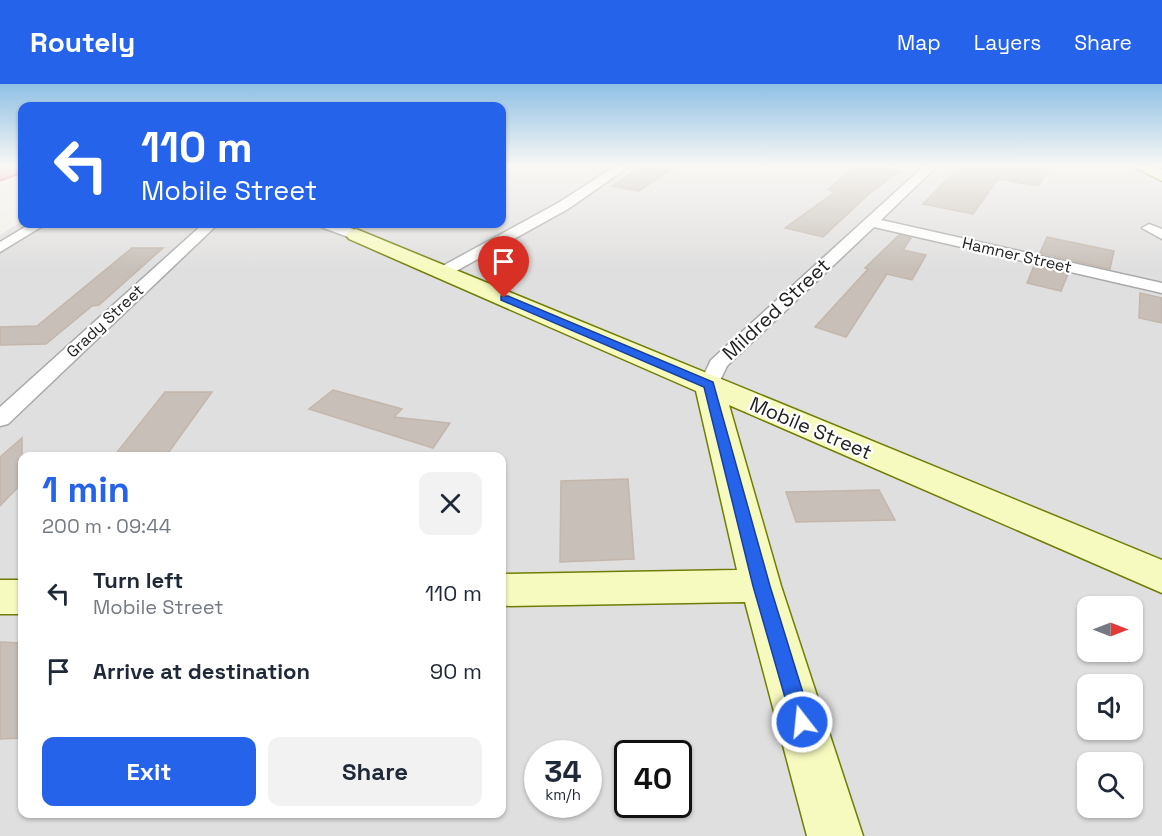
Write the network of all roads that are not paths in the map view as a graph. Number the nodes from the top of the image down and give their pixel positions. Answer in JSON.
{"nodes":[{"id":1,"x":572,"y":200,"type":"edge"},
{"id":2,"x":895,"y":200,"type":"edge"},
{"id":3,"x":872,"y":222,"type":"junction"},
{"id":4,"x":32,"y":228,"type":"edge"},
{"id":5,"x":207,"y":228,"type":"edge"},
{"id":6,"x":365,"y":229,"type":"edge"},
{"id":7,"x":0,"y":248,"type":"edge"},
{"id":8,"x":443,"y":272,"type":"junction"},
{"id":9,"x":1162,"y":288,"type":"edge"},
{"id":10,"x":709,"y":385,"type":"junction"},
{"id":11,"x":0,"y":419,"type":"edge"},
{"id":12,"x":1162,"y":577,"type":"edge"},
{"id":13,"x":761,"y":586,"type":"junction"},
{"id":14,"x":506,"y":590,"type":"edge"},
{"id":15,"x":0,"y":597,"type":"edge"},
{"id":16,"x":18,"y":597,"type":"edge"},
{"id":17,"x":835,"y":836,"type":"edge"}],
"edges":[{"from":1,"to":8,"type":"street"},
{"from":2,"to":3,"type":"street","name":"Mildred Street"},
{"from":3,"to":9,"type":"street","name":"Hamner Street"},
{"from":3,"to":10,"type":"street","name":"Mildred Street"},
{"from":4,"to":7,"type":"street"},
{"from":5,"to":11,"type":"street","name":"Grady Street"},
{"from":6,"to":8,"type":"street","name":"Mobile Street"},
{"from":8,"to":10,"type":"street","name":"Mobile Street"},
{"from":10,"to":12,"type":"street","name":"Mobile Street"},
{"from":10,"to":13,"type":"street"},
{"from":13,"to":14,"type":"street"},
{"from":13,"to":17,"type":"street"},
{"from":15,"to":16,"type":"street"}]}
